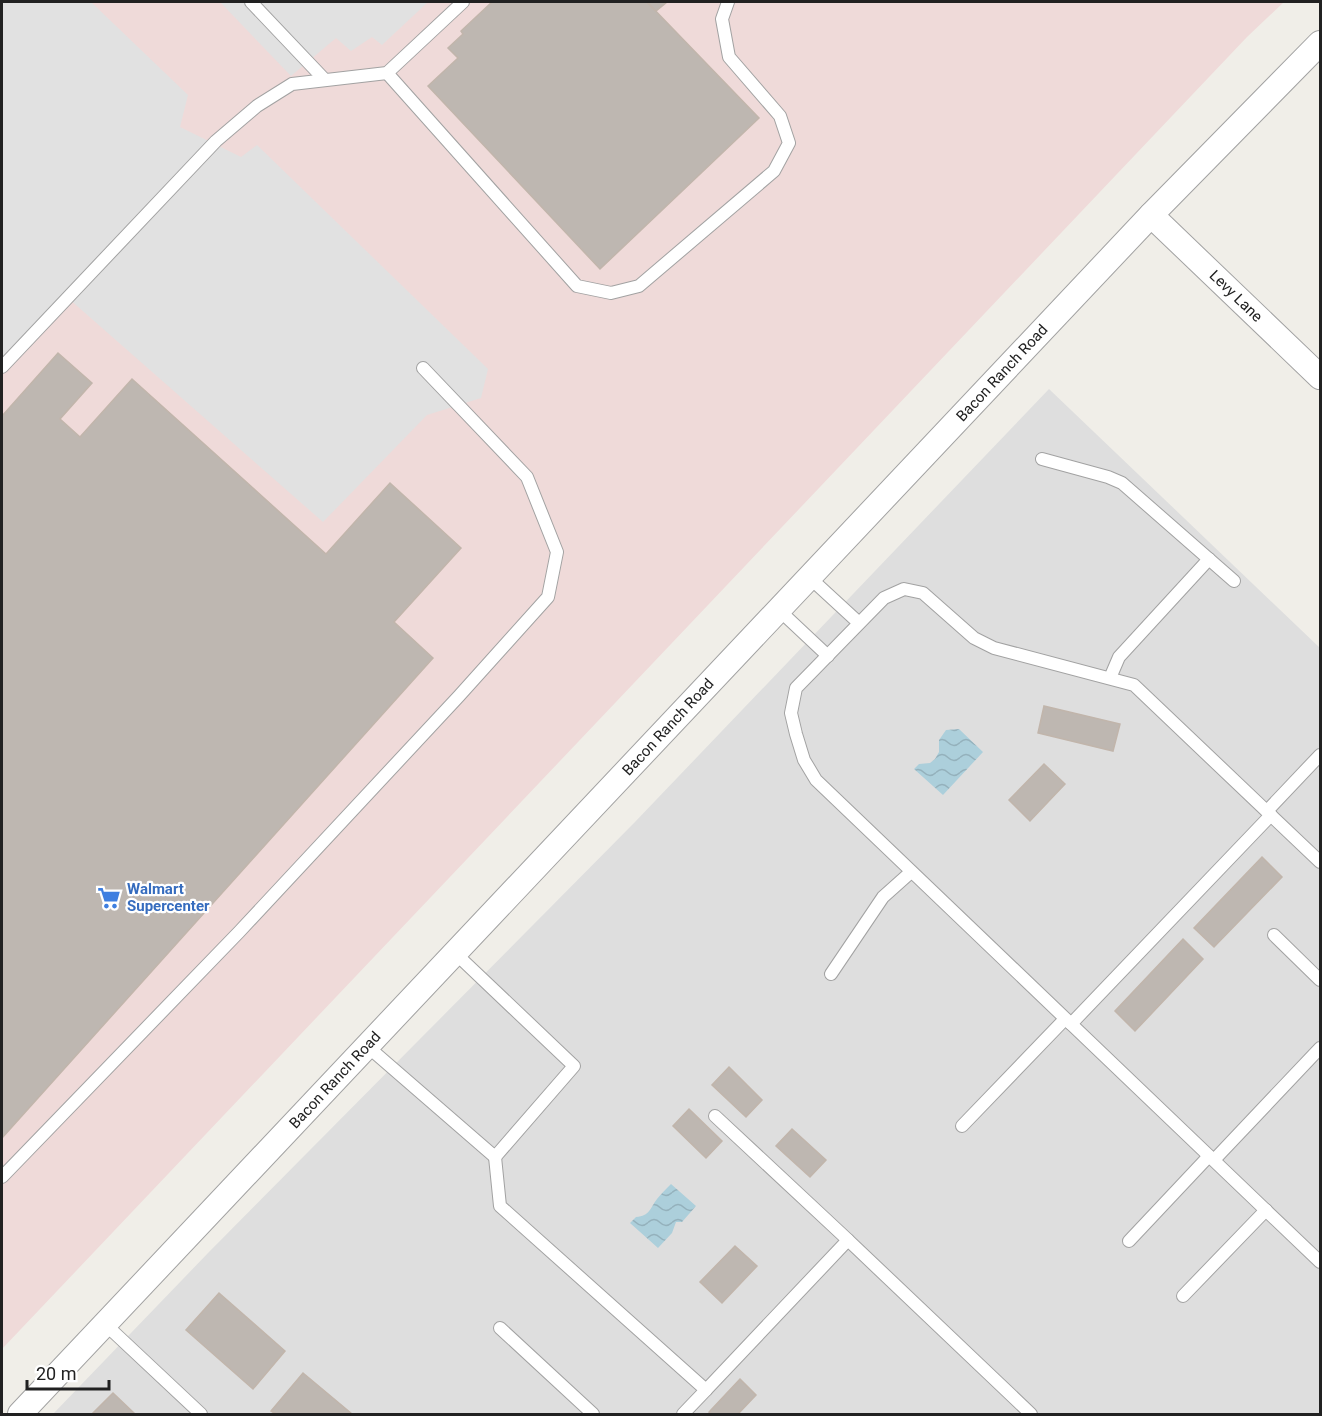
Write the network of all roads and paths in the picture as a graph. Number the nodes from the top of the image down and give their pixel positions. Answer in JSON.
{"nodes":[{"id":1,"x":251,"y":2,"type":"edge"},
{"id":2,"x":463,"y":2,"type":"edge"},
{"id":3,"x":728,"y":2,"type":"edge"},
{"id":4,"x":1320,"y":43,"type":"edge"},
{"id":5,"x":387,"y":73,"type":"junction"},
{"id":6,"x":325,"y":80,"type":"junction"},
{"id":7,"x":1151,"y":215,"type":"junction"},
{"id":8,"x":2,"y":367,"type":"edge"},
{"id":9,"x":423,"y":369,"type":"dead end"},
{"id":10,"x":1320,"y":377,"type":"edge"},
{"id":11,"x":1041,"y":459,"type":"dead end"},
{"id":12,"x":1209,"y":559,"type":"junction"},
{"id":13,"x":809,"y":577,"type":"junction"},
{"id":14,"x":1234,"y":581,"type":"dead end"},
{"id":15,"x":778,"y":610,"type":"junction"},
{"id":16,"x":859,"y":623,"type":"junction"},
{"id":17,"x":828,"y":656,"type":"junction"},
{"id":18,"x":1110,"y":678,"type":"junction"},
{"id":19,"x":1320,"y":755,"type":"edge"},
{"id":20,"x":1269,"y":813,"type":"junction"},
{"id":21,"x":1320,"y":862,"type":"edge"},
{"id":22,"x":911,"y":872,"type":"junction"},
{"id":23,"x":1274,"y":935,"type":"dead end"},
{"id":24,"x":455,"y":953,"type":"junction"},
{"id":25,"x":831,"y":974,"type":"dead end"},
{"id":26,"x":1320,"y":980,"type":"edge"},
{"id":27,"x":1068,"y":1022,"type":"junction"},
{"id":28,"x":367,"y":1046,"type":"junction"},
{"id":29,"x":1320,"y":1048,"type":"edge"},
{"id":30,"x":715,"y":1116,"type":"dead end"},
{"id":31,"x":962,"y":1126,"type":"dead end"},
{"id":32,"x":495,"y":1157,"type":"junction"},
{"id":33,"x":1212,"y":1158,"type":"junction"},
{"id":34,"x":2,"y":1177,"type":"edge"},
{"id":35,"x":1266,"y":1210,"type":"junction"},
{"id":36,"x":848,"y":1240,"type":"junction"},
{"id":37,"x":1129,"y":1241,"type":"dead end"},
{"id":38,"x":1320,"y":1262,"type":"edge"},
{"id":39,"x":1183,"y":1296,"type":"dead end"},
{"id":40,"x":105,"y":1324,"type":"junction"},
{"id":41,"x":500,"y":1328,"type":"dead end"},
{"id":42,"x":706,"y":1390,"type":"junction"},
{"id":43,"x":20,"y":1414,"type":"edge"},
{"id":44,"x":201,"y":1414,"type":"edge"},
{"id":45,"x":593,"y":1414,"type":"edge"},
{"id":46,"x":684,"y":1414,"type":"edge"},
{"id":47,"x":1031,"y":1414,"type":"edge"}],
"edges":[{"from":1,"to":6,"type":"lane"},
{"from":2,"to":5,"type":"lane"},
{"from":3,"to":5,"type":"lane"},
{"from":4,"to":7,"type":"street","name":"Bacon Ranch Road"},
{"from":5,"to":6,"type":"lane"},
{"from":6,"to":8,"type":"lane"},
{"from":7,"to":10,"type":"street","name":"Levy Lane"},
{"from":7,"to":13,"type":"street","name":"Bacon Ranch Road"},
{"from":9,"to":34,"type":"lane"},
{"from":11,"to":12,"type":"lane"},
{"from":12,"to":14,"type":"lane"},
{"from":12,"to":18,"type":"lane"},
{"from":13,"to":15,"type":"street","name":"Bacon Ranch Road"},
{"from":13,"to":16,"type":"lane"},
{"from":15,"to":17,"type":"lane"},
{"from":15,"to":24,"type":"street","name":"Bacon Ranch Road"},
{"from":16,"to":17,"type":"lane"},
{"from":16,"to":18,"type":"lane"},
{"from":17,"to":22,"type":"lane"},
{"from":18,"to":20,"type":"lane"},
{"from":19,"to":20,"type":"lane"},
{"from":20,"to":21,"type":"lane"},
{"from":20,"to":27,"type":"lane"},
{"from":22,"to":25,"type":"lane"},
{"from":22,"to":27,"type":"lane"},
{"from":23,"to":26,"type":"lane"},
{"from":24,"to":28,"type":"street","name":"Bacon Ranch Road"},
{"from":24,"to":32,"type":"lane"},
{"from":27,"to":31,"type":"lane"},
{"from":27,"to":33,"type":"lane"},
{"from":28,"to":32,"type":"lane"},
{"from":28,"to":40,"type":"street","name":"Bacon Ranch Road"},
{"from":29,"to":33,"type":"lane"},
{"from":30,"to":36,"type":"lane"},
{"from":32,"to":42,"type":"lane"},
{"from":33,"to":35,"type":"lane"},
{"from":33,"to":37,"type":"lane"},
{"from":35,"to":38,"type":"lane"},
{"from":35,"to":39,"type":"lane"},
{"from":36,"to":42,"type":"lane"},
{"from":36,"to":47,"type":"lane"},
{"from":40,"to":43,"type":"street","name":"Bacon Ranch Road"},
{"from":40,"to":44,"type":"lane"},
{"from":41,"to":45,"type":"lane"},
{"from":42,"to":46,"type":"lane"}]}
